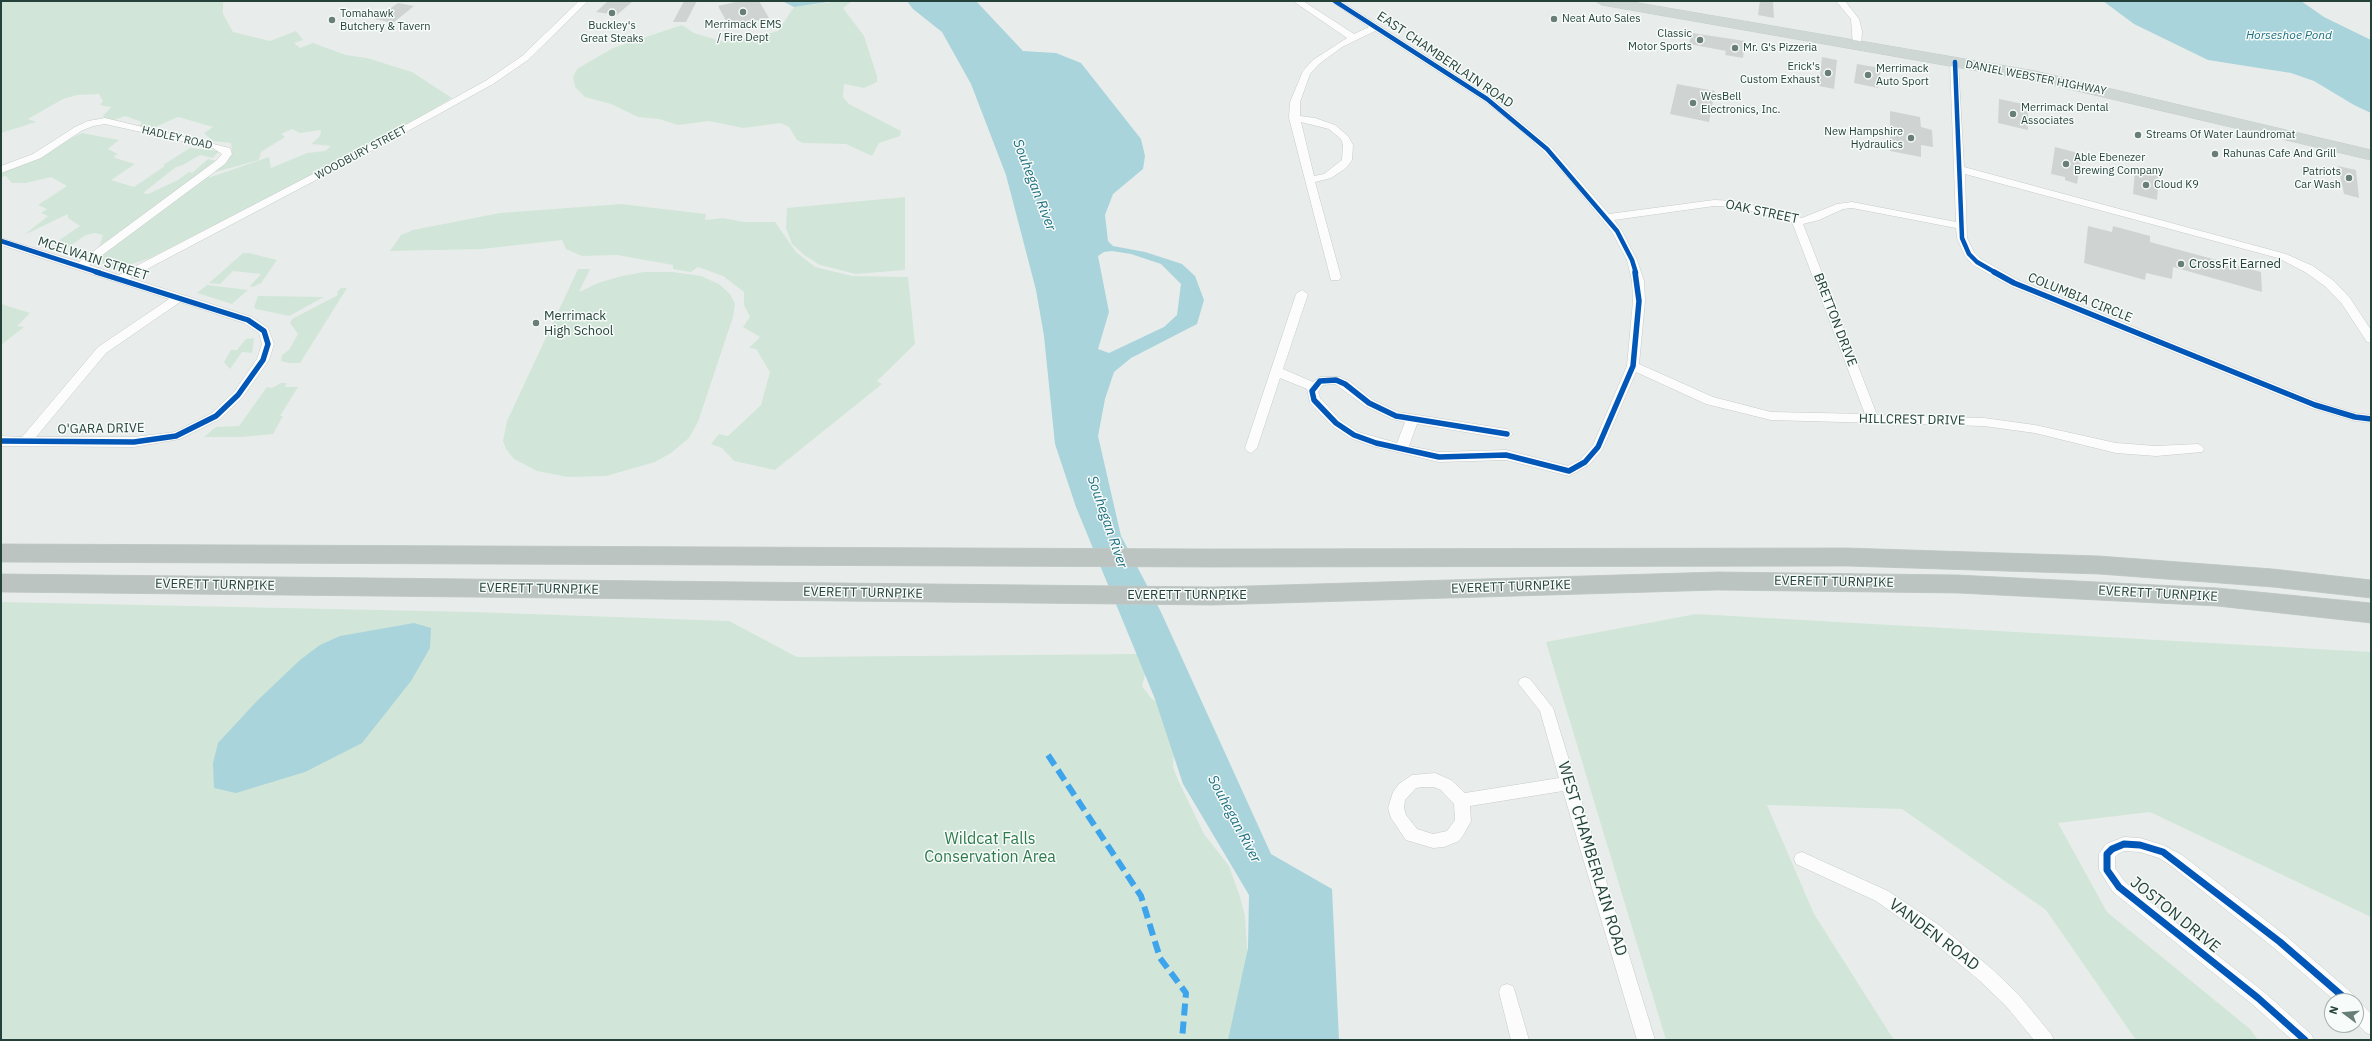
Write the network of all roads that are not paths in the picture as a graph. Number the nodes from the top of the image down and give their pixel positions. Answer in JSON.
{"nodes":[{"id":1,"x":584,"y":1,"type":"edge"},
{"id":2,"x":1297,"y":1,"type":"edge"},
{"id":3,"x":1335,"y":1,"type":"edge"},
{"id":4,"x":1602,"y":1,"type":"edge"},
{"id":5,"x":1840,"y":1,"type":"edge"},
{"id":6,"x":1376,"y":27,"type":"junction"},
{"id":7,"x":1354,"y":38,"type":"junction"},
{"id":8,"x":1858,"y":45,"type":"junction"},
{"id":9,"x":1955,"y":62,"type":"junction"},
{"id":10,"x":1294,"y":118,"type":"junction"},
{"id":11,"x":2371,"y":155,"type":"edge"},
{"id":12,"x":1959,"y":169,"type":"junction"},
{"id":13,"x":1,"y":170,"type":"edge"},
{"id":14,"x":1310,"y":180,"type":"junction"},
{"id":15,"x":1607,"y":218,"type":"junction"},
{"id":16,"x":1797,"y":221,"type":"junction"},
{"id":17,"x":1961,"y":226,"type":"junction"},
{"id":18,"x":1,"y":241,"type":"edge"},
{"id":19,"x":81,"y":266,"type":"junction"},
{"id":20,"x":1335,"y":277,"type":"dead end"},
{"id":21,"x":120,"y":279,"type":"junction"},
{"id":22,"x":1302,"y":294,"type":"dead end"},
{"id":23,"x":178,"y":298,"type":"junction"},
{"id":24,"x":2371,"y":339,"type":"edge"},
{"id":25,"x":1633,"y":366,"type":"junction"},
{"id":26,"x":1276,"y":371,"type":"junction"},
{"id":27,"x":1313,"y":386,"type":"junction"},
{"id":28,"x":1874,"y":419,"type":"junction"},
{"id":29,"x":2371,"y":419,"type":"edge"},
{"id":30,"x":1412,"y":420,"type":"junction"},
{"id":31,"x":1507,"y":434,"type":"dead end"},
{"id":32,"x":1,"y":441,"type":"edge"},
{"id":33,"x":25,"y":441,"type":"junction"},
{"id":34,"x":1251,"y":448,"type":"dead end"},
{"id":35,"x":2198,"y":449,"type":"dead end"},
{"id":36,"x":1401,"y":450,"type":"junction"},
{"id":37,"x":1,"y":553,"type":"edge"},
{"id":38,"x":1,"y":583,"type":"edge"},
{"id":39,"x":2371,"y":589,"type":"edge"},
{"id":40,"x":2371,"y":613,"type":"edge"},
{"id":41,"x":1525,"y":683,"type":"dead end"},
{"id":42,"x":1569,"y":783,"type":"junction"},
{"id":43,"x":1461,"y":801,"type":"junction"},
{"id":44,"x":1802,"y":859,"type":"dead end"},
{"id":45,"x":1507,"y":992,"type":"dead end"},
{"id":46,"x":2339,"y":993,"type":"edge"},
{"id":47,"x":2364,"y":1019,"type":"edge"},
{"id":48,"x":2371,"y":1026,"type":"edge"},
{"id":49,"x":1520,"y":1040,"type":"edge"},
{"id":50,"x":1646,"y":1040,"type":"edge"},
{"id":51,"x":2045,"y":1040,"type":"edge"},
{"id":52,"x":2304,"y":1040,"type":"edge"}],
"edges":[{"from":1,"to":21,"type":"street","name":"WOODBURY STREET"},
{"from":2,"to":7,"type":"street"},
{"from":3,"to":6,"type":"street","name":"EAST CHAMBERLAIN ROAD"},
{"from":4,"to":8,"type":"main road","name":"DANIEL WEBSTER HIGHWAY"},
{"from":5,"to":8,"type":"street"},
{"from":6,"to":7,"type":"street"},
{"from":6,"to":15,"type":"street","name":"EAST CHAMBERLAIN ROAD"},
{"from":7,"to":10,"type":"street"},
{"from":8,"to":9,"type":"main road","name":"DANIEL WEBSTER HIGHWAY"},
{"from":9,"to":11,"type":"main road","name":"DANIEL WEBSTER HIGHWAY"},
{"from":9,"to":12,"type":"street","name":"COLUMBIA CIRCLE"},
{"from":10,"to":14,"type":"street"},
{"from":10,"to":14,"type":"street"},
{"from":12,"to":17,"type":"street","name":"COLUMBIA CIRCLE"},
{"from":12,"to":24,"type":"street"},
{"from":13,"to":19,"type":"street","name":"HADLEY ROAD"},
{"from":14,"to":20,"type":"street"},
{"from":15,"to":16,"type":"street","name":"OAK STREET"},
{"from":15,"to":25,"type":"street","name":"EAST CHAMBERLAIN ROAD"},
{"from":16,"to":17,"type":"street","name":"OAK STREET"},
{"from":16,"to":28,"type":"street","name":"BRETTON DRIVE"},
{"from":17,"to":29,"type":"street","name":"COLUMBIA CIRCLE"},
{"from":18,"to":19,"type":"street","name":"MCELWAIN STREET"},
{"from":19,"to":21,"type":"street","name":"MCELWAIN STREET"},
{"from":21,"to":23,"type":"street","name":"MCELWAIN STREET"},
{"from":22,"to":26,"type":"street"},
{"from":23,"to":33,"type":"street"},
{"from":23,"to":33,"type":"street","name":"O'GARA DRIVE"},
{"from":25,"to":28,"type":"street","name":"HILLCREST DRIVE"},
{"from":25,"to":36,"type":"street","name":"EAST CHAMBERLAIN ROAD"},
{"from":26,"to":27,"type":"street"},
{"from":26,"to":34,"type":"street"},
{"from":27,"to":30,"type":"street"},
{"from":27,"to":36,"type":"street"},
{"from":28,"to":35,"type":"street","name":"HILLCREST DRIVE"},
{"from":30,"to":31,"type":"street"},
{"from":30,"to":36,"type":"street"},
{"from":32,"to":33,"type":"street","name":"O'GARA DRIVE"},
{"from":37,"to":39,"type":"highway","name":"EVERETT TURNPIKE"},
{"from":38,"to":40,"type":"highway","name":"EVERETT TURNPIKE"},
{"from":41,"to":42,"type":"street","name":"WEST CHAMBERLAIN ROAD"},
{"from":42,"to":43,"type":"street"},
{"from":42,"to":50,"type":"street","name":"WEST CHAMBERLAIN ROAD"},
{"from":43,"to":43,"type":"street"},
{"from":44,"to":51,"type":"street","name":"VANDEN ROAD"},
{"from":45,"to":49,"type":"street"},
{"from":46,"to":52,"type":"street","name":"JOSTON DRIVE"},
{"from":47,"to":48,"type":"street"}]}
